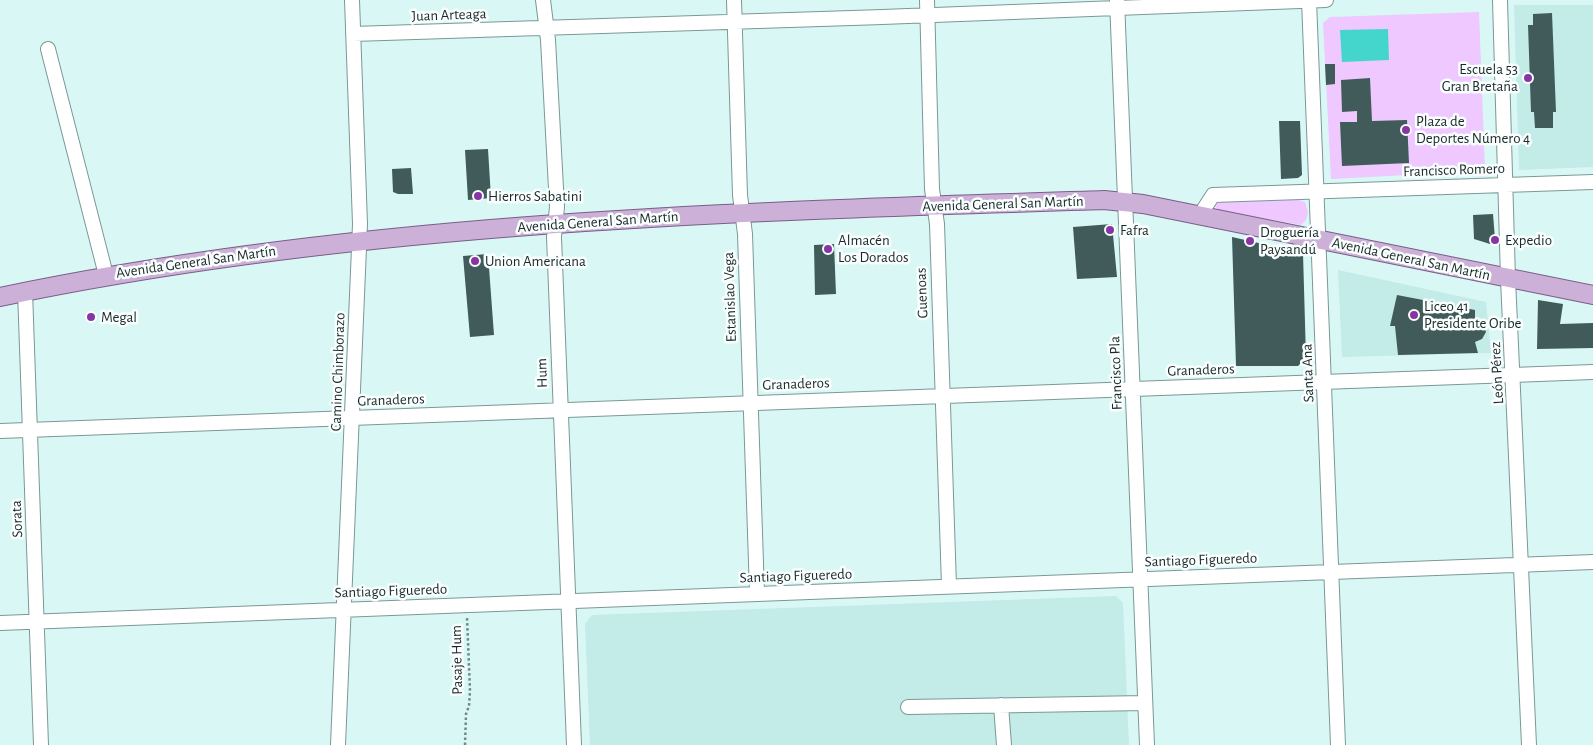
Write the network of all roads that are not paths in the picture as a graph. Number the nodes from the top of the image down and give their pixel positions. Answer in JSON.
{"nodes":[{"id":1,"x":352,"y":0,"type":"edge"},
{"id":2,"x":543,"y":0,"type":"edge"},
{"id":3,"x":734,"y":0,"type":"edge"},
{"id":4,"x":1309,"y":0,"type":"edge"},
{"id":5,"x":1326,"y":0,"type":"edge"},
{"id":6,"x":1500,"y":0,"type":"edge"},
{"id":7,"x":1117,"y":4,"type":"edge"},
{"id":8,"x":927,"y":7,"type":"edge"},
{"id":9,"x":735,"y":23,"type":"junction"},
{"id":10,"x":546,"y":28,"type":"junction"},
{"id":11,"x":353,"y":34,"type":"junction"},
{"id":12,"x":48,"y":49,"type":"dead end"},
{"id":13,"x":1593,"y":182,"type":"edge"},
{"id":14,"x":1505,"y":185,"type":"junction"},
{"id":15,"x":1317,"y":191,"type":"junction"},
{"id":16,"x":1125,"y":202,"type":"junction"},
{"id":17,"x":934,"y":206,"type":"junction"},
{"id":18,"x":742,"y":214,"type":"junction"},
{"id":19,"x":1200,"y":215,"type":"junction"},
{"id":20,"x":556,"y":224,"type":"junction"},
{"id":21,"x":1318,"y":240,"type":"junction"},
{"id":22,"x":359,"y":242,"type":"junction"},
{"id":23,"x":106,"y":275,"type":"junction"},
{"id":24,"x":1508,"y":279,"type":"junction"},
{"id":25,"x":25,"y":291,"type":"junction"},
{"id":26,"x":1593,"y":295,"type":"edge"},
{"id":27,"x":0,"y":297,"type":"edge"},
{"id":28,"x":1593,"y":372,"type":"edge"},
{"id":29,"x":1514,"y":374,"type":"junction"},
{"id":30,"x":1325,"y":382,"type":"junction"},
{"id":31,"x":1133,"y":389,"type":"junction"},
{"id":32,"x":941,"y":395,"type":"junction"},
{"id":33,"x":750,"y":402,"type":"junction"},
{"id":34,"x":560,"y":409,"type":"junction"},
{"id":35,"x":352,"y":418,"type":"junction"},
{"id":36,"x":30,"y":430,"type":"junction"},
{"id":37,"x":0,"y":431,"type":"edge"},
{"id":38,"x":1593,"y":562,"type":"edge"},
{"id":39,"x":1521,"y":564,"type":"junction"},
{"id":40,"x":1331,"y":572,"type":"junction"},
{"id":41,"x":1140,"y":579,"type":"junction"},
{"id":42,"x":949,"y":586,"type":"junction"},
{"id":43,"x":757,"y":593,"type":"junction"},
{"id":44,"x":567,"y":601,"type":"junction"},
{"id":45,"x":344,"y":610,"type":"junction"},
{"id":46,"x":36,"y":621,"type":"junction"},
{"id":47,"x":0,"y":622,"type":"edge"},
{"id":48,"x":1145,"y":703,"type":"junction"},
{"id":49,"x":1001,"y":705,"type":"junction"},
{"id":50,"x":908,"y":707,"type":"dead end"},
{"id":51,"x":40,"y":745,"type":"edge"},
{"id":52,"x":338,"y":745,"type":"edge"},
{"id":53,"x":574,"y":745,"type":"edge"},
{"id":54,"x":1004,"y":745,"type":"edge"},
{"id":55,"x":1147,"y":745,"type":"edge"},
{"id":56,"x":1338,"y":745,"type":"edge"},
{"id":57,"x":1529,"y":745,"type":"edge"}],
"edges":[{"from":1,"to":11,"type":"street","name":"Camino Chimborazo"},
{"from":2,"to":10,"type":"street","name":"Hum"},
{"from":3,"to":9,"type":"street","name":"Estanislao Vega"},
{"from":4,"to":5,"type":"street","name":"Juan Arteaga"},
{"from":4,"to":7,"type":"street","name":"Juan Arteaga"},
{"from":4,"to":15,"type":"street","name":"Santa Ana"},
{"from":6,"to":14,"type":"street","name":"León Pérez"},
{"from":7,"to":8,"type":"street","name":"Juan Arteaga"},
{"from":7,"to":16,"type":"street","name":"Francisco Pla"},
{"from":8,"to":9,"type":"street","name":"Juan Arteaga"},
{"from":8,"to":17,"type":"street","name":"Guenoas"},
{"from":9,"to":10,"type":"street","name":"Juan Arteaga"},
{"from":9,"to":18,"type":"street","name":"Estanislao Vega"},
{"from":10,"to":11,"type":"street","name":"Juan Arteaga"},
{"from":10,"to":20,"type":"street","name":"Hum"},
{"from":11,"to":22,"type":"street","name":"Camino Chimborazo"},
{"from":12,"to":23,"type":"street"},
{"from":13,"to":14,"type":"street","name":"Francisco Romero"},
{"from":14,"to":15,"type":"street","name":"Francisco Romero"},
{"from":14,"to":24,"type":"street","name":"León Pérez"},
{"from":15,"to":19,"type":"street"},
{"from":15,"to":21,"type":"street","name":"Santa Ana"},
{"from":16,"to":17,"type":"main road","name":"Avenida General San Martín"},
{"from":16,"to":19,"type":"main road","name":"Avenida General San Martín"},
{"from":16,"to":31,"type":"street","name":"Francisco Pla"},
{"from":17,"to":18,"type":"main road","name":"Avenida General San Martín"},
{"from":17,"to":32,"type":"street","name":"Guenoas"},
{"from":18,"to":20,"type":"main road","name":"Avenida General San Martín"},
{"from":18,"to":33,"type":"street","name":"Estanislao Vega"},
{"from":19,"to":21,"type":"main road","name":"Avenida General San Martín"},
{"from":20,"to":22,"type":"main road","name":"Avenida General San Martín"},
{"from":20,"to":34,"type":"street","name":"Hum"},
{"from":21,"to":24,"type":"main road","name":"Avenida General San Martín"},
{"from":21,"to":30,"type":"street","name":"Santa Ana"},
{"from":22,"to":23,"type":"main road","name":"Avenida General San Martín"},
{"from":22,"to":35,"type":"street","name":"Camino Chimborazo"},
{"from":23,"to":25,"type":"main road","name":"Avenida General San Martín"},
{"from":24,"to":26,"type":"main road","name":"Avenida General San Martín"},
{"from":24,"to":29,"type":"street","name":"León Pérez"},
{"from":25,"to":27,"type":"main road","name":"Avenida General San Martín"},
{"from":25,"to":36,"type":"street","name":"Sorata"},
{"from":28,"to":29,"type":"street","name":"Granaderos"},
{"from":29,"to":30,"type":"street","name":"Granaderos"},
{"from":29,"to":39,"type":"street","name":"León Pérez"},
{"from":30,"to":31,"type":"street","name":"Granaderos"},
{"from":30,"to":40,"type":"street","name":"Santa Ana"},
{"from":31,"to":32,"type":"street","name":"Granaderos"},
{"from":31,"to":41,"type":"street","name":"Francisco Pla"},
{"from":32,"to":33,"type":"street","name":"Granaderos"},
{"from":32,"to":42,"type":"street","name":"Guenoas"},
{"from":33,"to":34,"type":"street","name":"Granaderos"},
{"from":33,"to":43,"type":"street","name":"Estanislao Vega"},
{"from":34,"to":35,"type":"street","name":"Granaderos"},
{"from":34,"to":44,"type":"street","name":"Hum"},
{"from":35,"to":36,"type":"street","name":"Granaderos"},
{"from":35,"to":45,"type":"street","name":"Camino Chimborazo"},
{"from":36,"to":37,"type":"street","name":"Granaderos"},
{"from":36,"to":46,"type":"street","name":"Sorata"},
{"from":38,"to":39,"type":"street","name":"Santiago Figueredo"},
{"from":39,"to":40,"type":"street","name":"Santiago Figueredo"},
{"from":39,"to":57,"type":"street","name":"León Pérez"},
{"from":40,"to":41,"type":"street","name":"Santiago Figueredo"},
{"from":40,"to":56,"type":"street","name":"Santa Ana"},
{"from":41,"to":42,"type":"street","name":"Santiago Figueredo"},
{"from":41,"to":48,"type":"street","name":"Francisco Pla"},
{"from":42,"to":43,"type":"street","name":"Santiago Figueredo"},
{"from":43,"to":44,"type":"street","name":"Santiago Figueredo"},
{"from":44,"to":45,"type":"street","name":"Santiago Figueredo"},
{"from":44,"to":53,"type":"street","name":"Hum"},
{"from":45,"to":46,"type":"street","name":"Santiago Figueredo"},
{"from":45,"to":52,"type":"street","name":"Camino Chimborazo"},
{"from":46,"to":47,"type":"street","name":"Santiago Figueredo"},
{"from":46,"to":51,"type":"street","name":"Sorata"},
{"from":48,"to":49,"type":"street"},
{"from":48,"to":55,"type":"street","name":"Francisco Pla"},
{"from":49,"to":50,"type":"street"},
{"from":49,"to":54,"type":"street"}]}
